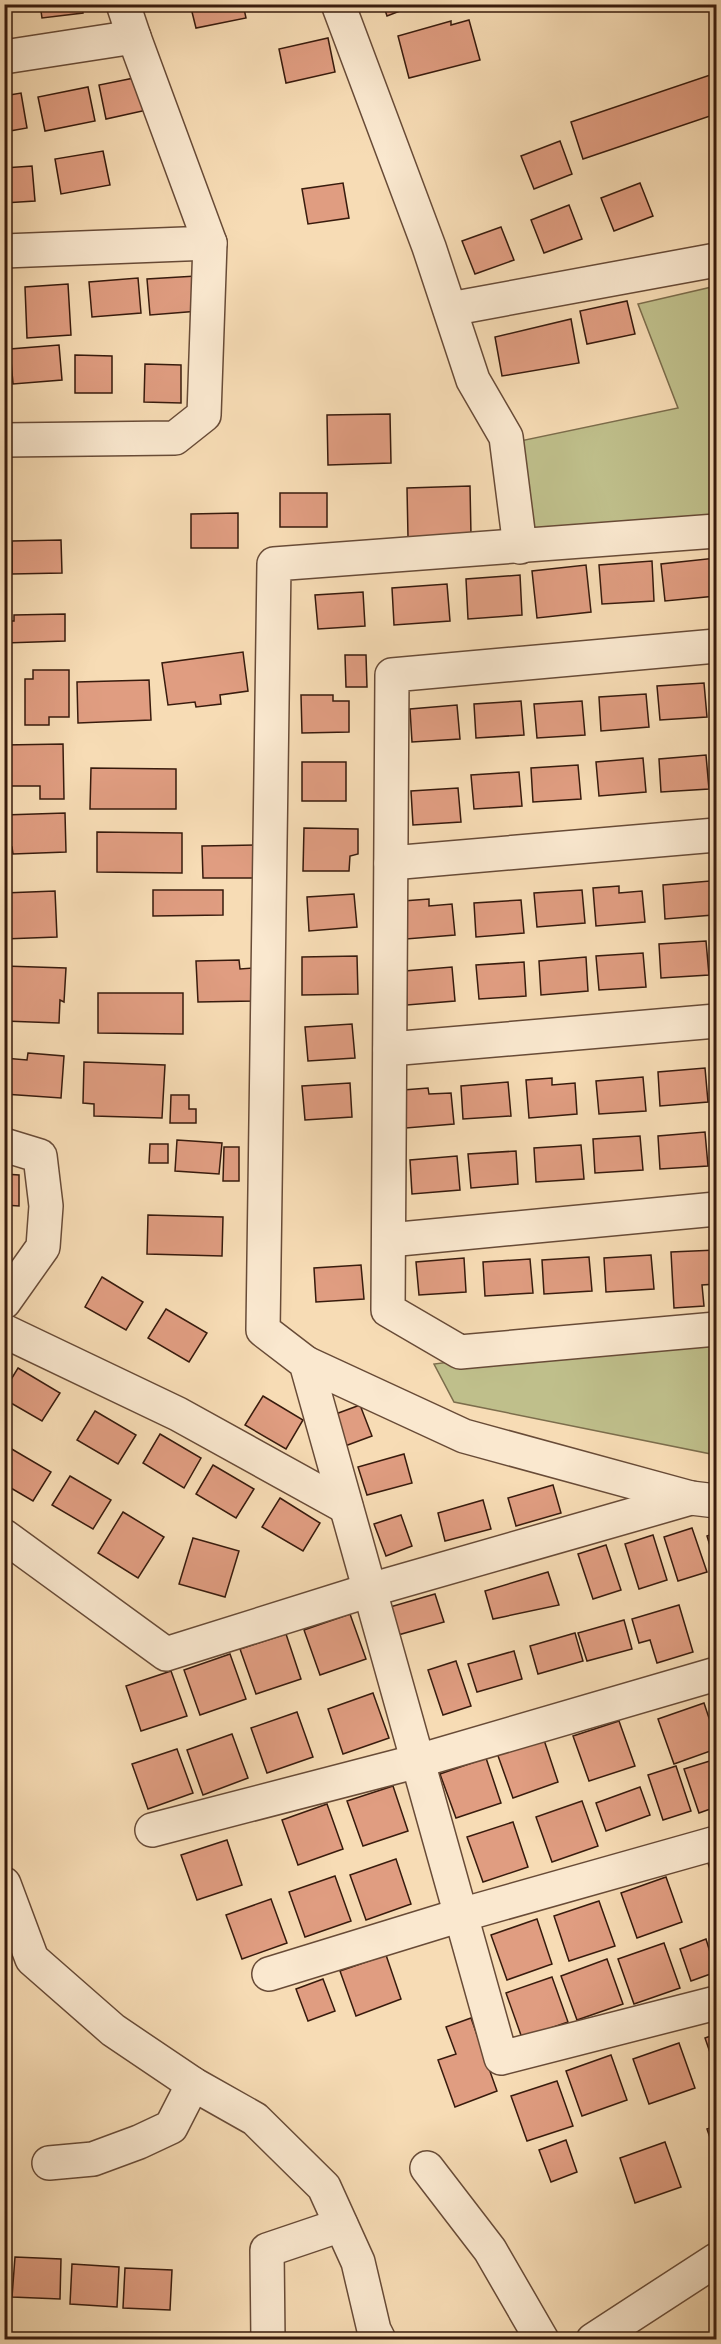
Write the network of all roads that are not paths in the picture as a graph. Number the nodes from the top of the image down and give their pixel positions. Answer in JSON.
{"nodes":[{"id":1,"x":123,"y":4,"type":"edge"},
{"id":2,"x":338,"y":4,"type":"edge"},
{"id":3,"x":134,"y":37,"type":"junction"},
{"id":4,"x":4,"y":57,"type":"edge"},
{"id":5,"x":210,"y":243,"type":"junction"},
{"id":6,"x":4,"y":251,"type":"edge"},
{"id":7,"x":717,"y":260,"type":"edge"},
{"id":8,"x":450,"y":309,"type":"junction"},
{"id":9,"x":4,"y":440,"type":"edge"},
{"id":10,"x":717,"y":531,"type":"edge"},
{"id":11,"x":520,"y":547,"type":"junction"},
{"id":12,"x":717,"y":646,"type":"edge"},
{"id":13,"x":717,"y":835,"type":"edge"},
{"id":14,"x":391,"y":863,"type":"junction"},
{"id":15,"x":717,"y":1021,"type":"edge"},
{"id":16,"x":390,"y":1049,"type":"junction"},
{"id":17,"x":4,"y":1145,"type":"edge"},
{"id":18,"x":717,"y":1209,"type":"edge"},
{"id":19,"x":389,"y":1240,"type":"junction"},
{"id":20,"x":4,"y":1302,"type":"edge"},
{"id":21,"x":717,"y":1329,"type":"edge"},
{"id":22,"x":4,"y":1331,"type":"edge"},
{"id":23,"x":306,"y":1363,"type":"junction"},
{"id":24,"x":704,"y":1500,"type":"edge"},
{"id":25,"x":346,"y":1507,"type":"junction"},
{"id":26,"x":4,"y":1536,"type":"edge"},
{"id":27,"x":370,"y":1590,"type":"junction"},
{"id":28,"x":717,"y":1674,"type":"edge"},
{"id":29,"x":418,"y":1761,"type":"junction"},
{"id":30,"x":152,"y":1830,"type":"dead end"},
{"id":31,"x":717,"y":1843,"type":"edge"},
{"id":32,"x":4,"y":1884,"type":"edge"},
{"id":33,"x":461,"y":1915,"type":"junction"},
{"id":34,"x":269,"y":1974,"type":"dead end"},
{"id":35,"x":717,"y":2002,"type":"edge"},
{"id":36,"x":193,"y":2084,"type":"junction"},
{"id":37,"x":49,"y":2163,"type":"dead end"},
{"id":38,"x":427,"y":2168,"type":"dead end"},
{"id":39,"x":341,"y":2225,"type":"junction"},
{"id":40,"x":717,"y":2260,"type":"edge"},
{"id":41,"x":268,"y":2340,"type":"edge"},
{"id":42,"x":379,"y":2340,"type":"edge"},
{"id":43,"x":542,"y":2340,"type":"edge"},
{"id":44,"x":593,"y":2340,"type":"edge"}],
"edges":[{"from":1,"to":3,"type":"street"},
{"from":2,"to":8,"type":"street"},
{"from":3,"to":4,"type":"street"},
{"from":3,"to":5,"type":"street"},
{"from":5,"to":6,"type":"street"},
{"from":5,"to":9,"type":"street"},
{"from":7,"to":8,"type":"street"},
{"from":8,"to":11,"type":"street"},
{"from":10,"to":11,"type":"street"},
{"from":11,"to":23,"type":"street"},
{"from":12,"to":14,"type":"street"},
{"from":13,"to":14,"type":"street"},
{"from":14,"to":16,"type":"street"},
{"from":15,"to":16,"type":"street"},
{"from":16,"to":19,"type":"street"},
{"from":17,"to":20,"type":"street"},
{"from":18,"to":19,"type":"street"},
{"from":19,"to":21,"type":"street"},
{"from":22,"to":25,"type":"street"},
{"from":23,"to":24,"type":"street"},
{"from":23,"to":25,"type":"street"},
{"from":24,"to":27,"type":"street"},
{"from":25,"to":27,"type":"street"},
{"from":26,"to":27,"type":"street"},
{"from":27,"to":29,"type":"street"},
{"from":28,"to":29,"type":"street"},
{"from":29,"to":30,"type":"street"},
{"from":29,"to":33,"type":"street"},
{"from":31,"to":33,"type":"street"},
{"from":32,"to":36,"type":"street"},
{"from":33,"to":34,"type":"street"},
{"from":33,"to":35,"type":"street"},
{"from":36,"to":37,"type":"street"},
{"from":36,"to":39,"type":"street"},
{"from":38,"to":43,"type":"street"},
{"from":39,"to":41,"type":"street"},
{"from":39,"to":42,"type":"street"},
{"from":40,"to":44,"type":"street"}]}
